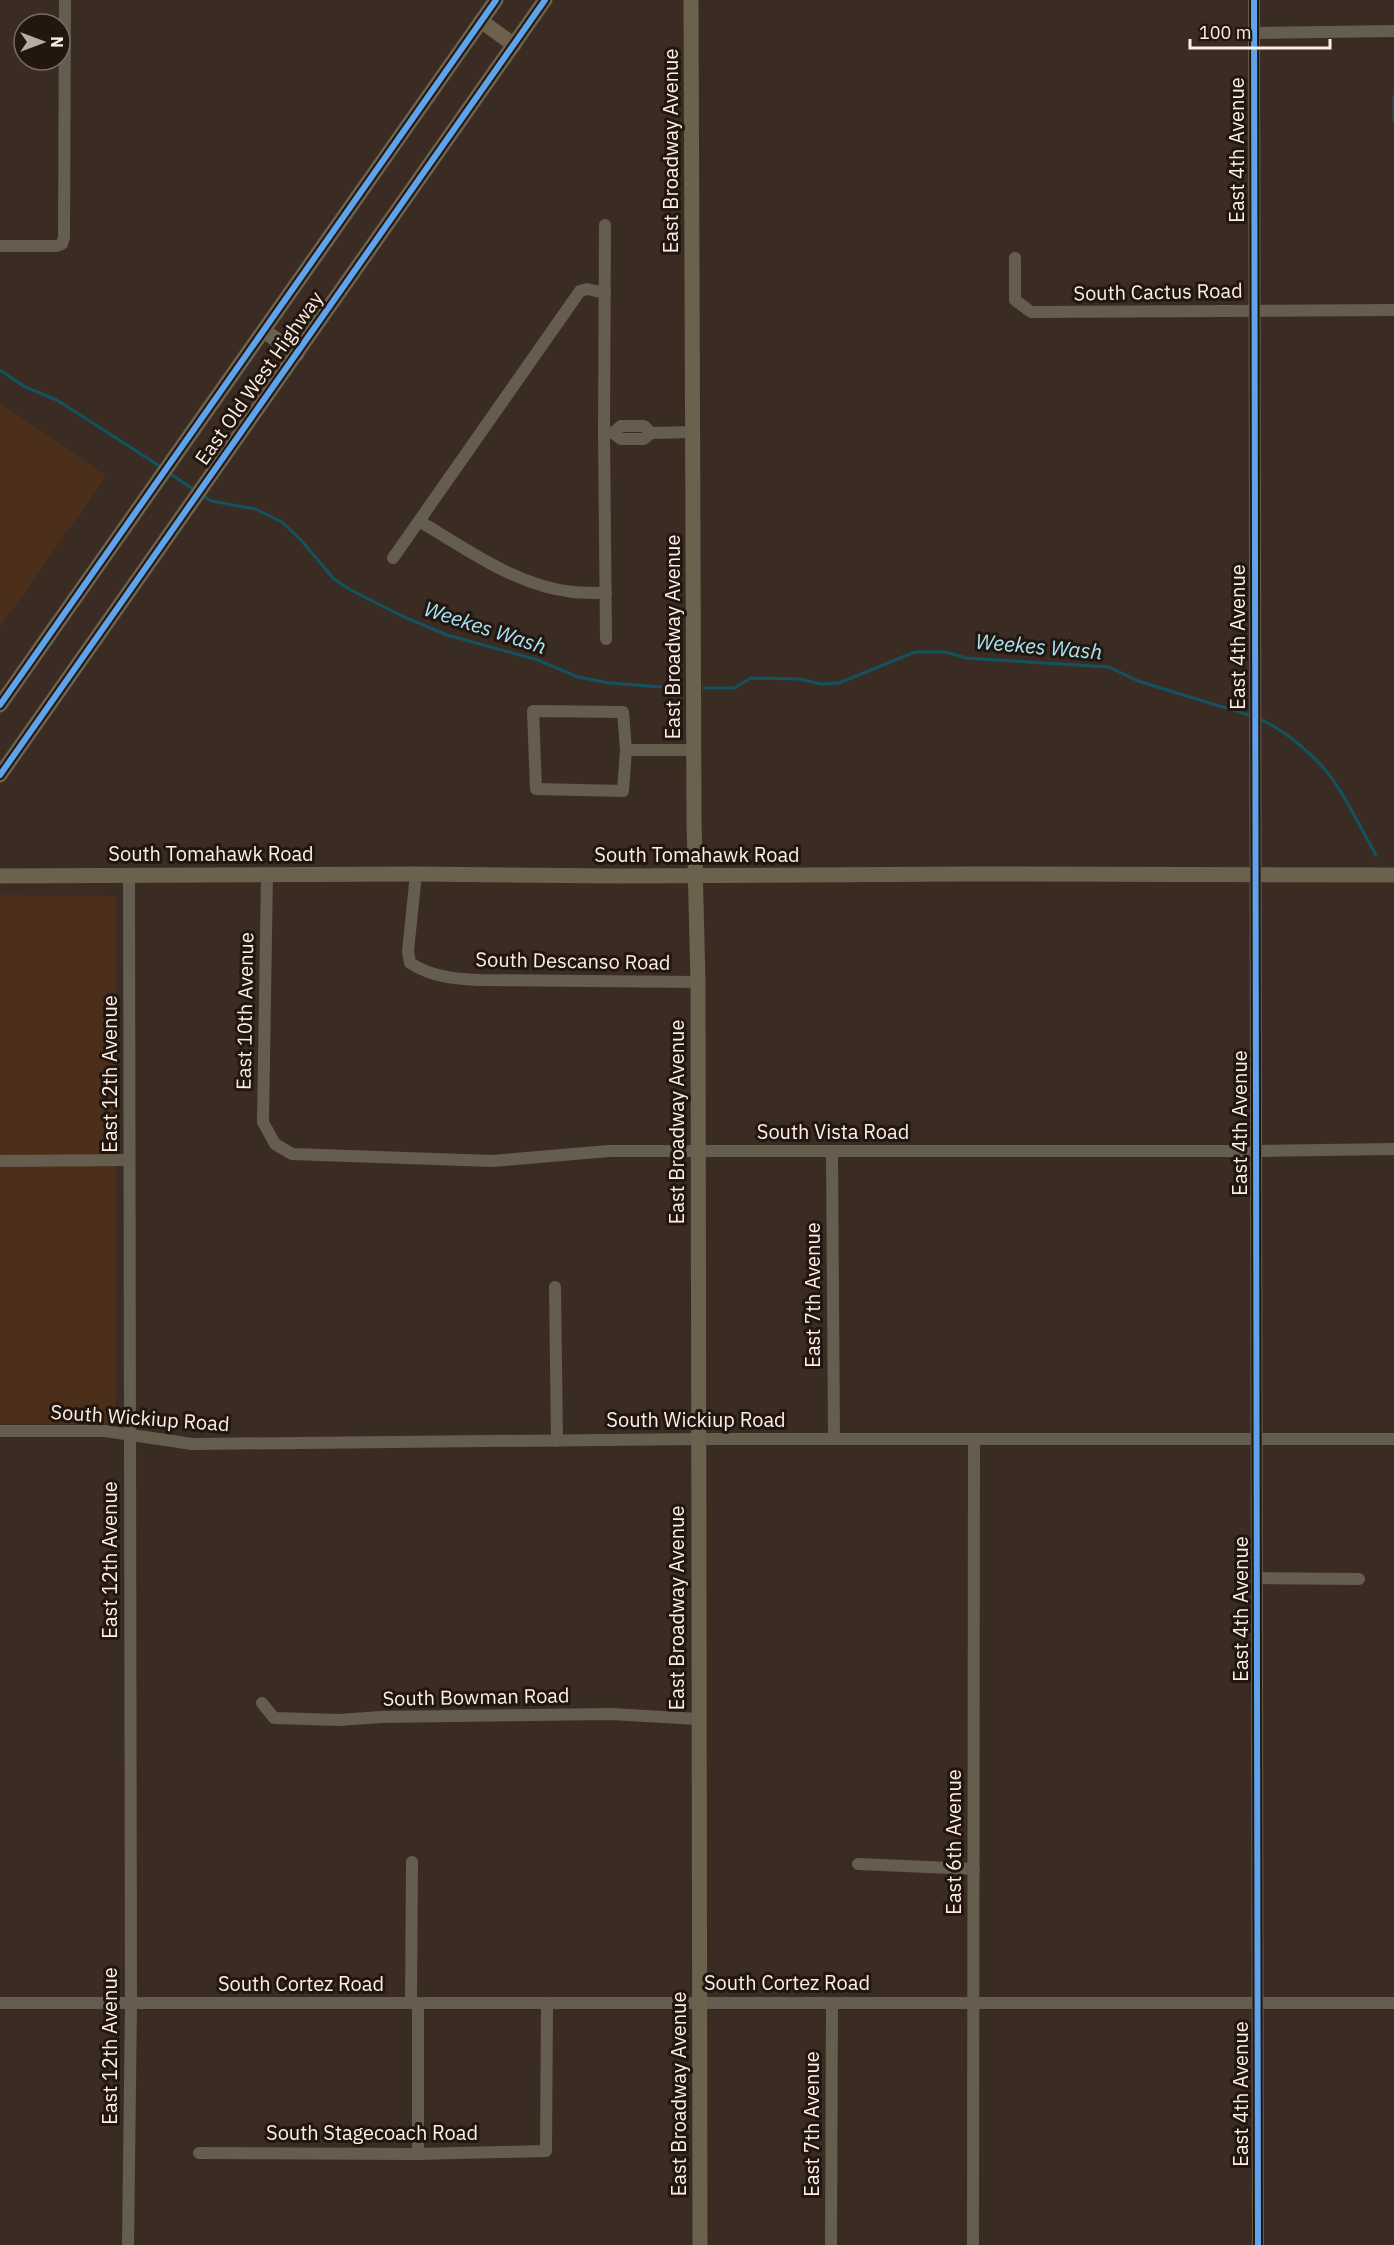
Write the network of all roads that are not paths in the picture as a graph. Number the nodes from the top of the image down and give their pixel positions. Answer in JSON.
{"nodes":[{"id":1,"x":65,"y":0,"type":"edge"},
{"id":2,"x":496,"y":0,"type":"edge"},
{"id":3,"x":545,"y":0,"type":"edge"},
{"id":4,"x":691,"y":0,"type":"edge"},
{"id":5,"x":1254,"y":0,"type":"edge"},
{"id":6,"x":482,"y":21,"type":"junction"},
{"id":7,"x":1394,"y":31,"type":"edge"},
{"id":8,"x":1254,"y":33,"type":"junction"},
{"id":9,"x":514,"y":45,"type":"junction"},
{"id":10,"x":605,"y":225,"type":"dead end"},
{"id":11,"x":0,"y":246,"type":"edge"},
{"id":12,"x":1015,"y":258,"type":"dead end"},
{"id":13,"x":605,"y":293,"type":"junction"},
{"id":14,"x":1394,"y":310,"type":"edge"},
{"id":15,"x":1253,"y":311,"type":"junction"},
{"id":16,"x":264,"y":331,"type":"junction"},
{"id":17,"x":297,"y":354,"type":"junction"},
{"id":18,"x":693,"y":432,"type":"junction"},
{"id":19,"x":609,"y":433,"type":"junction"},
{"id":20,"x":419,"y":521,"type":"junction"},
{"id":21,"x":393,"y":558,"type":"dead end"},
{"id":22,"x":606,"y":593,"type":"junction"},
{"id":23,"x":606,"y":639,"type":"dead end"},
{"id":24,"x":0,"y":705,"type":"edge"},
{"id":25,"x":626,"y":750,"type":"junction"},
{"id":26,"x":694,"y":750,"type":"junction"},
{"id":27,"x":0,"y":775,"type":"edge"},
{"id":28,"x":267,"y":874,"type":"junction"},
{"id":29,"x":416,"y":874,"type":"junction"},
{"id":30,"x":1256,"y":874,"type":"junction"},
{"id":31,"x":1394,"y":874,"type":"edge"},
{"id":32,"x":129,"y":875,"type":"junction"},
{"id":33,"x":0,"y":876,"type":"edge"},
{"id":34,"x":695,"y":876,"type":"junction"},
{"id":35,"x":698,"y":982,"type":"junction"},
{"id":36,"x":275,"y":1144,"type":"joint"},
{"id":37,"x":1394,"y":1149,"type":"edge"},
{"id":38,"x":698,"y":1151,"type":"junction"},
{"id":39,"x":1257,"y":1151,"type":"junction"},
{"id":40,"x":832,"y":1152,"type":"junction"},
{"id":41,"x":129,"y":1160,"type":"junction"},
{"id":42,"x":0,"y":1161,"type":"edge"},
{"id":43,"x":555,"y":1287,"type":"dead end"},
{"id":44,"x":0,"y":1431,"type":"edge"},
{"id":45,"x":129,"y":1434,"type":"junction"},
{"id":46,"x":699,"y":1438,"type":"junction"},
{"id":47,"x":834,"y":1439,"type":"junction"},
{"id":48,"x":974,"y":1439,"type":"junction"},
{"id":49,"x":1257,"y":1439,"type":"junction"},
{"id":50,"x":1394,"y":1439,"type":"edge"},
{"id":51,"x":557,"y":1441,"type":"junction"},
{"id":52,"x":1257,"y":1578,"type":"junction"},
{"id":53,"x":1359,"y":1579,"type":"dead end"},
{"id":54,"x":262,"y":1703,"type":"dead end"},
{"id":55,"x":698,"y":1719,"type":"junction"},
{"id":56,"x":412,"y":1862,"type":"dead end"},
{"id":57,"x":858,"y":1864,"type":"dead end"},
{"id":58,"x":974,"y":1869,"type":"junction"},
{"id":59,"x":0,"y":2003,"type":"edge"},
{"id":60,"x":130,"y":2003,"type":"junction"},
{"id":61,"x":415,"y":2003,"type":"junction"},
{"id":62,"x":547,"y":2003,"type":"junction"},
{"id":63,"x":700,"y":2003,"type":"junction"},
{"id":64,"x":832,"y":2003,"type":"junction"},
{"id":65,"x":974,"y":2003,"type":"junction"},
{"id":66,"x":1258,"y":2003,"type":"junction"},
{"id":67,"x":1394,"y":2003,"type":"edge"},
{"id":68,"x":199,"y":2153,"type":"dead end"},
{"id":69,"x":418,"y":2154,"type":"junction"},
{"id":70,"x":128,"y":2245,"type":"edge"},
{"id":71,"x":700,"y":2245,"type":"edge"},
{"id":72,"x":831,"y":2245,"type":"edge"},
{"id":73,"x":973,"y":2245,"type":"edge"},
{"id":74,"x":1258,"y":2245,"type":"edge"}],
"edges":[{"from":1,"to":11,"type":"street"},
{"from":2,"to":6,"type":"main road","name":"East Old West Highway"},
{"from":3,"to":9,"type":"main road","name":"East Old West Highway"},
{"from":4,"to":18,"type":"main road","name":"East Broadway Avenue"},
{"from":5,"to":8,"type":"street","name":"East 4th Avenue"},
{"from":6,"to":9,"type":"main road"},
{"from":6,"to":16,"type":"main road","name":"East Old West Highway"},
{"from":7,"to":8,"type":"street"},
{"from":8,"to":15,"type":"street","name":"East 4th Avenue"},
{"from":9,"to":17,"type":"main road","name":"East Old West Highway"},
{"from":10,"to":13,"type":"street"},
{"from":12,"to":15,"type":"street","name":"South Cactus Road"},
{"from":13,"to":19,"type":"street"},
{"from":13,"to":20,"type":"street"},
{"from":14,"to":15,"type":"street","name":"South Cactus Road"},
{"from":15,"to":30,"type":"street","name":"East 4th Avenue"},
{"from":16,"to":17,"type":"main road"},
{"from":16,"to":24,"type":"main road","name":"East Old West Highway"},
{"from":17,"to":27,"type":"main road","name":"East Old West Highway"},
{"from":18,"to":19,"type":"street"},
{"from":18,"to":26,"type":"main road","name":"East Broadway Avenue"},
{"from":19,"to":22,"type":"street"},
{"from":20,"to":21,"type":"street"},
{"from":20,"to":22,"type":"street"},
{"from":22,"to":23,"type":"street"},
{"from":25,"to":25,"type":"street"},
{"from":25,"to":26,"type":"street"},
{"from":26,"to":34,"type":"main road","name":"East Broadway Avenue"},
{"from":28,"to":29,"type":"main road","name":"South Tomahawk Road"},
{"from":28,"to":32,"type":"main road","name":"South Tomahawk Road"},
{"from":28,"to":36,"type":"street","name":"East 10th Avenue"},
{"from":29,"to":34,"type":"main road","name":"South Tomahawk Road"},
{"from":29,"to":35,"type":"street","name":"South Descanso Road"},
{"from":30,"to":31,"type":"main road","name":"South Tomahawk Road"},
{"from":30,"to":34,"type":"main road","name":"South Tomahawk Road"},
{"from":30,"to":39,"type":"street","name":"East 4th Avenue"},
{"from":32,"to":33,"type":"main road","name":"South Tomahawk Road"},
{"from":32,"to":41,"type":"street","name":"East 12th Avenue"},
{"from":34,"to":35,"type":"main road","name":"East Broadway Avenue"},
{"from":35,"to":38,"type":"main road","name":"East Broadway Avenue"},
{"from":36,"to":38,"type":"street","name":"South Vista Road"},
{"from":37,"to":39,"type":"street","name":"South Vista Road"},
{"from":38,"to":40,"type":"street","name":"South Vista Road"},
{"from":38,"to":46,"type":"main road","name":"East Broadway Avenue"},
{"from":39,"to":40,"type":"street","name":"South Vista Road"},
{"from":39,"to":49,"type":"street","name":"East 4th Avenue"},
{"from":40,"to":47,"type":"street","name":"East 7th Avenue"},
{"from":41,"to":42,"type":"street"},
{"from":41,"to":45,"type":"street","name":"East 12th Avenue"},
{"from":43,"to":51,"type":"street"},
{"from":44,"to":45,"type":"street","name":"South Wickiup Road"},
{"from":45,"to":51,"type":"street","name":"South Wickiup Road"},
{"from":45,"to":60,"type":"street","name":"East 12th Avenue"},
{"from":46,"to":47,"type":"street","name":"South Wickiup Road"},
{"from":46,"to":51,"type":"street","name":"South Wickiup Road"},
{"from":46,"to":55,"type":"main road","name":"East Broadway Avenue"},
{"from":47,"to":48,"type":"street","name":"South Wickiup Road"},
{"from":48,"to":49,"type":"street","name":"South Wickiup Road"},
{"from":48,"to":58,"type":"street","name":"East 6th Avenue"},
{"from":49,"to":50,"type":"street","name":"South Wickiup Road"},
{"from":49,"to":52,"type":"street","name":"East 4th Avenue"},
{"from":52,"to":53,"type":"street"},
{"from":52,"to":66,"type":"street","name":"East 4th Avenue"},
{"from":54,"to":55,"type":"street","name":"South Bowman Road"},
{"from":55,"to":63,"type":"main road","name":"East Broadway Avenue"},
{"from":56,"to":61,"type":"street"},
{"from":57,"to":58,"type":"street"},
{"from":58,"to":65,"type":"street","name":"East 6th Avenue"},
{"from":59,"to":60,"type":"street","name":"South Cortez Road"},
{"from":60,"to":61,"type":"street","name":"South Cortez Road"},
{"from":60,"to":70,"type":"street","name":"East 12th Avenue"},
{"from":61,"to":62,"type":"street","name":"South Cortez Road"},
{"from":61,"to":69,"type":"street"},
{"from":62,"to":63,"type":"street","name":"South Cortez Road"},
{"from":62,"to":69,"type":"street","name":"South Stagecoach Road"},
{"from":63,"to":64,"type":"street","name":"South Cortez Road"},
{"from":63,"to":71,"type":"main road","name":"East Broadway Avenue"},
{"from":64,"to":65,"type":"street","name":"South Cortez Road"},
{"from":64,"to":72,"type":"street","name":"East 7th Avenue"},
{"from":65,"to":66,"type":"street","name":"South Cortez Road"},
{"from":65,"to":73,"type":"street","name":"East 6th Avenue"},
{"from":66,"to":67,"type":"street","name":"South Cortez Road"},
{"from":66,"to":74,"type":"street","name":"East 4th Avenue"},
{"from":68,"to":69,"type":"street","name":"South Stagecoach Road"}]}
